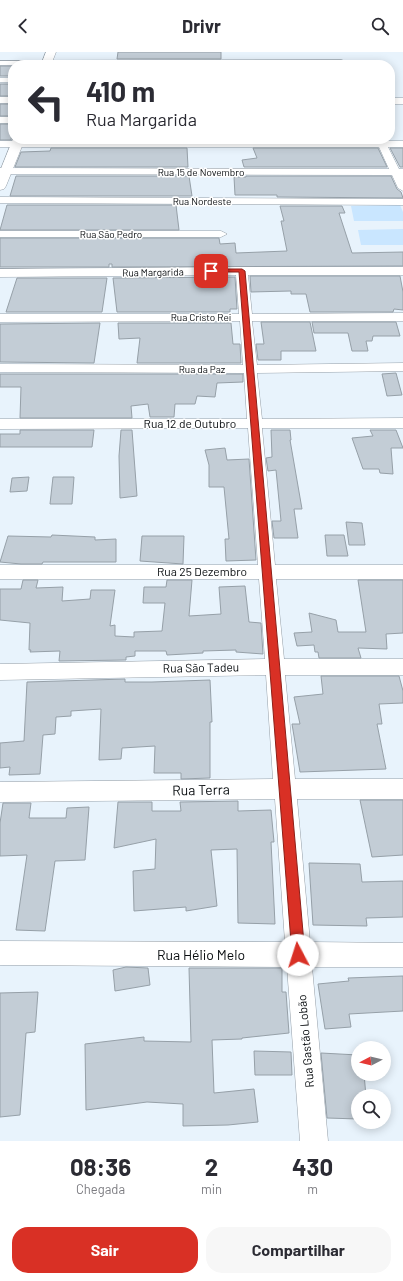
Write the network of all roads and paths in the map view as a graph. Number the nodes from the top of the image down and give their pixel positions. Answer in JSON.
{"nodes":[{"id":1,"x":17,"y":144,"type":"edge"},
{"id":2,"x":382,"y":144,"type":"edge"},
{"id":3,"x":3,"y":171,"type":"edge"},
{"id":4,"x":400,"y":172,"type":"edge"},
{"id":5,"x":0,"y":186,"type":"edge"},
{"id":6,"x":403,"y":188,"type":"edge"},
{"id":7,"x":0,"y":200,"type":"edge"},
{"id":8,"x":403,"y":202,"type":"edge"},
{"id":9,"x":0,"y":234,"type":"edge"},
{"id":10,"x":221,"y":234,"type":"dead end"},
{"id":11,"x":242,"y":271,"type":"junction"},
{"id":12,"x":403,"y":271,"type":"edge"},
{"id":13,"x":0,"y":273,"type":"edge"},
{"id":14,"x":245,"y":317,"type":"junction"},
{"id":15,"x":403,"y":317,"type":"edge"},
{"id":16,"x":0,"y":318,"type":"edge"},
{"id":17,"x":403,"y":367,"type":"edge"},
{"id":18,"x":0,"y":368,"type":"edge"},
{"id":19,"x":250,"y":369,"type":"junction"},
{"id":20,"x":403,"y":423,"type":"edge"},
{"id":21,"x":0,"y":424,"type":"edge"},
{"id":22,"x":254,"y":424,"type":"junction"},
{"id":23,"x":267,"y":571,"type":"junction"},
{"id":24,"x":0,"y":572,"type":"edge"},
{"id":25,"x":403,"y":572,"type":"edge"},
{"id":26,"x":274,"y":667,"type":"junction"},
{"id":27,"x":403,"y":667,"type":"edge"},
{"id":28,"x":0,"y":672,"type":"edge"},
{"id":29,"x":285,"y":789,"type":"junction"},
{"id":30,"x":403,"y":789,"type":"edge"},
{"id":31,"x":0,"y":792,"type":"edge"},
{"id":32,"x":0,"y":953,"type":"edge"},
{"id":33,"x":298,"y":955,"type":"junction"},
{"id":34,"x":403,"y":955,"type":"edge"},
{"id":35,"x":314,"y":1141,"type":"edge"}],
"edges":[{"from":1,"to":3,"type":"street"},
{"from":2,"to":4,"type":"street"},
{"from":3,"to":4,"type":"street","name":"Rua 15 de Novembro"},
{"from":3,"to":5,"type":"street"},
{"from":4,"to":6,"type":"street"},
{"from":7,"to":8,"type":"street","name":"Rua Nordeste"},
{"from":9,"to":10,"type":"street","name":"Rua São Pedro"},
{"from":11,"to":12,"type":"street","name":"Rua Margarida"},
{"from":11,"to":13,"type":"street","name":"Rua Margarida"},
{"from":11,"to":14,"type":"street","name":"Rua Gastão Lobão"},
{"from":14,"to":15,"type":"street","name":"Rua Cristo Rei"},
{"from":14,"to":16,"type":"street","name":"Rua Cristo Rei"},
{"from":14,"to":19,"type":"street","name":"Rua Gastão Lobão"},
{"from":17,"to":19,"type":"street","name":"Rua da Paz"},
{"from":18,"to":19,"type":"street","name":"Rua da Paz"},
{"from":19,"to":22,"type":"street","name":"Rua Gastão Lobão"},
{"from":20,"to":22,"type":"street","name":"Rua 12 de Outubro"},
{"from":21,"to":22,"type":"street","name":"Rua 12 de Outubro"},
{"from":22,"to":23,"type":"street","name":"Rua Gastão Lobão"},
{"from":23,"to":24,"type":"street","name":"Rua 25 Dezembro"},
{"from":23,"to":25,"type":"street","name":"Rua 25 Dezembro"},
{"from":23,"to":26,"type":"street","name":"Rua Gastão Lobão"},
{"from":26,"to":27,"type":"street","name":"Rua São Tadeu"},
{"from":26,"to":28,"type":"street","name":"Rua São Tadeu"},
{"from":26,"to":29,"type":"street","name":"Rua Gastão Lobão"},
{"from":29,"to":30,"type":"street","name":"Rua Terra"},
{"from":29,"to":31,"type":"street","name":"Rua Terra"},
{"from":29,"to":33,"type":"street","name":"Rua Gastão Lobão"},
{"from":32,"to":33,"type":"street","name":"Rua Hélio Melo"},
{"from":33,"to":34,"type":"street","name":"Rua Hélio Melo"},
{"from":33,"to":35,"type":"street","name":"Rua Gastão Lobão"}]}
